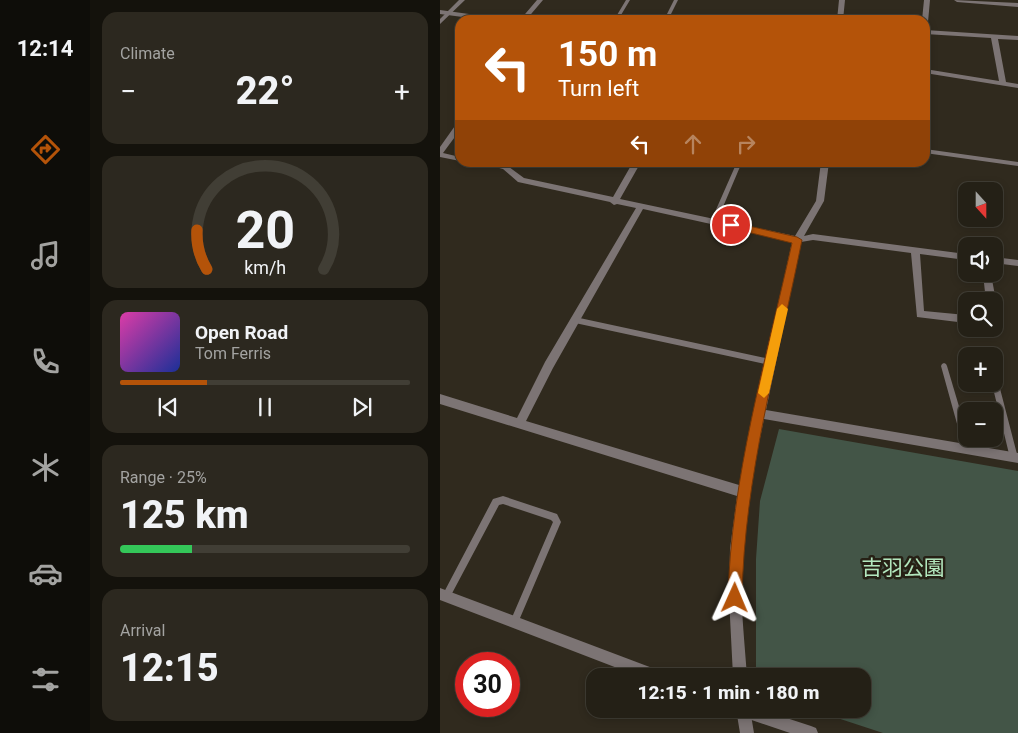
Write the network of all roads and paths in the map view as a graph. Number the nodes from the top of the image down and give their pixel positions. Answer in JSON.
{"nodes":[{"id":1,"x":462,"y":0,"type":"edge"},
{"id":2,"x":540,"y":0,"type":"edge"},
{"id":3,"x":628,"y":0,"type":"edge"},
{"id":4,"x":676,"y":0,"type":"edge"},
{"id":5,"x":842,"y":0,"type":"edge"},
{"id":6,"x":927,"y":0,"type":"edge"},
{"id":7,"x":957,"y":0,"type":"edge"},
{"id":8,"x":1018,"y":5,"type":"edge"},
{"id":9,"x":440,"y":12,"type":"edge"},
{"id":10,"x":449,"y":13,"type":"junction"},
{"id":11,"x":463,"y":15,"type":"edge"},
{"id":12,"x":527,"y":15,"type":"edge"},
{"id":13,"x":619,"y":15,"type":"edge"},
{"id":14,"x":668,"y":15,"type":"edge"},
{"id":15,"x":840,"y":15,"type":"edge"},
{"id":16,"x":926,"y":15,"type":"edge"},
{"id":17,"x":440,"y":22,"type":"edge"},
{"id":18,"x":930,"y":32,"type":"edge"},
{"id":19,"x":994,"y":36,"type":"junction"},
{"id":20,"x":1018,"y":38,"type":"edge"},
{"id":21,"x":930,"y":72,"type":"edge"},
{"id":22,"x":1003,"y":84,"type":"junction"},
{"id":23,"x":1018,"y":86,"type":"edge"},
{"id":24,"x":455,"y":132,"type":"edge"},
{"id":25,"x":930,"y":152,"type":"edge"},
{"id":26,"x":440,"y":153,"type":"edge"},
{"id":27,"x":455,"y":158,"type":"edge"},
{"id":28,"x":1018,"y":164,"type":"edge"},
{"id":29,"x":502,"y":167,"type":"edge"},
{"id":30,"x":513,"y":167,"type":"edge"},
{"id":31,"x":634,"y":167,"type":"edge"},
{"id":32,"x":738,"y":167,"type":"edge"},
{"id":33,"x":824,"y":167,"type":"edge"},
{"id":34,"x":510,"y":169,"type":"junction"},
{"id":35,"x":614,"y":202,"type":"junction"},
{"id":36,"x":640,"y":207,"type":"junction"},
{"id":37,"x":714,"y":221,"type":"junction"},
{"id":38,"x":797,"y":240,"type":"junction"},
{"id":39,"x":915,"y":252,"type":"junction"},
{"id":40,"x":958,"y":256,"type":"edge"},
{"id":41,"x":1003,"y":261,"type":"edge"},
{"id":42,"x":1018,"y":263,"type":"edge"},
{"id":43,"x":958,"y":318,"type":"edge"},
{"id":44,"x":576,"y":320,"type":"junction"},
{"id":45,"x":770,"y":362,"type":"junction"},
{"id":46,"x":944,"y":366,"type":"dead end"},
{"id":47,"x":998,"y":392,"type":"edge"},
{"id":48,"x":440,"y":399,"type":"edge"},
{"id":49,"x":759,"y":414,"type":"junction"},
{"id":50,"x":520,"y":422,"type":"junction"},
{"id":51,"x":968,"y":450,"type":"junction"},
{"id":52,"x":1016,"y":458,"type":"edge"},
{"id":53,"x":743,"y":492,"type":"junction"},
{"id":54,"x":443,"y":595,"type":"edge"},
{"id":55,"x":514,"y":622,"type":"junction"},
{"id":56,"x":633,"y":668,"type":"edge"},
{"id":57,"x":739,"y":668,"type":"edge"},
{"id":58,"x":744,"y":718,"type":"edge"},
{"id":59,"x":768,"y":718,"type":"edge"},
{"id":60,"x":746,"y":733,"type":"edge"},
{"id":61,"x":811,"y":733,"type":"edge"}],
"edges":[{"from":1,"to":10,"type":"street"},
{"from":2,"to":12,"type":"street"},
{"from":3,"to":13,"type":"lane"},
{"from":4,"to":14,"type":"lane"},
{"from":5,"to":15,"type":"street"},
{"from":6,"to":16,"type":"street"},
{"from":7,"to":8,"type":"street"},
{"from":9,"to":10,"type":"street"},
{"from":10,"to":11,"type":"street"},
{"from":10,"to":17,"type":"street"},
{"from":18,"to":19,"type":"street"},
{"from":19,"to":20,"type":"street"},
{"from":19,"to":22,"type":"street"},
{"from":21,"to":22,"type":"street"},
{"from":22,"to":23,"type":"street"},
{"from":24,"to":26,"type":"street"},
{"from":25,"to":28,"type":"street"},
{"from":26,"to":27,"type":"street"},
{"from":29,"to":34,"type":"street"},
{"from":30,"to":34,"type":"street"},
{"from":31,"to":35,"type":"street"},
{"from":32,"to":37,"type":"lane"},
{"from":33,"to":38,"type":"street"},
{"from":34,"to":35,"type":"street"},
{"from":35,"to":36,"type":"street"},
{"from":36,"to":37,"type":"street"},
{"from":36,"to":44,"type":"street"},
{"from":37,"to":38,"type":"street"},
{"from":38,"to":39,"type":"street"},
{"from":38,"to":45,"type":"street"},
{"from":39,"to":40,"type":"street"},
{"from":39,"to":43,"type":"street"},
{"from":41,"to":42,"type":"street"},
{"from":44,"to":45,"type":"lane"},
{"from":44,"to":50,"type":"street"},
{"from":45,"to":49,"type":"street"},
{"from":46,"to":51,"type":"lane"},
{"from":47,"to":52,"type":"lane"},
{"from":48,"to":50,"type":"street"},
{"from":49,"to":51,"type":"street"},
{"from":49,"to":53,"type":"street"},
{"from":50,"to":53,"type":"street"},
{"from":51,"to":52,"type":"street"},
{"from":53,"to":57,"type":"street"},
{"from":54,"to":55,"type":"street"},
{"from":54,"to":55,"type":"lane"},
{"from":55,"to":56,"type":"street"},
{"from":58,"to":60,"type":"street"},
{"from":59,"to":61,"type":"street"}]}
